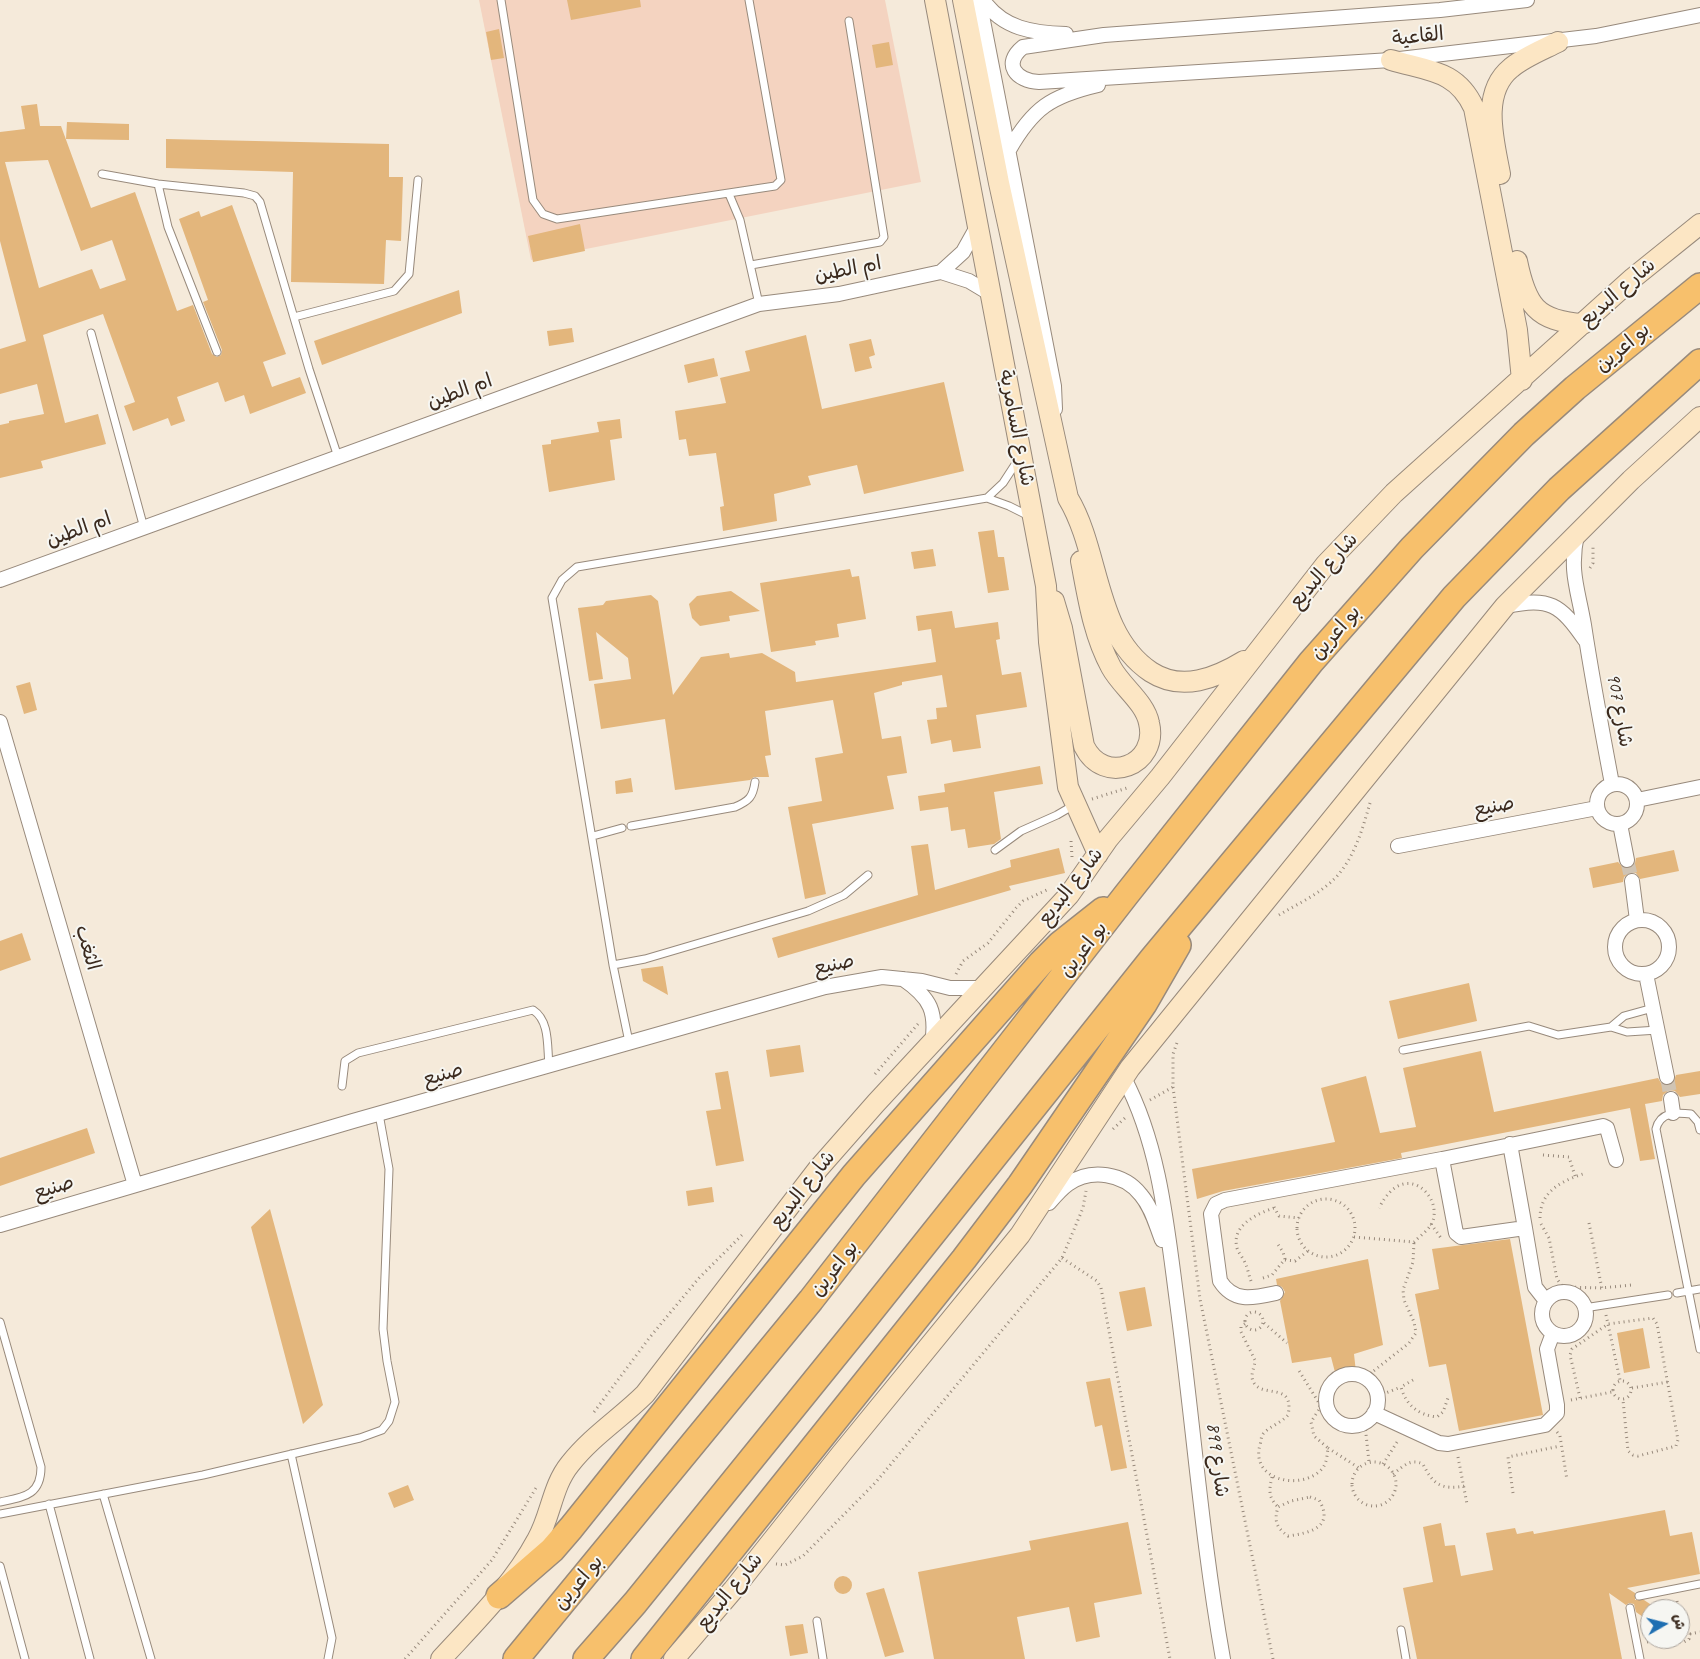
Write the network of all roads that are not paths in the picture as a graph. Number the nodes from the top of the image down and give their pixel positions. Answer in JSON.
{"nodes":[{"id":1,"x":501,"y":0,"type":"edge"},
{"id":2,"x":749,"y":0,"type":"edge"},
{"id":3,"x":935,"y":0,"type":"edge"},
{"id":4,"x":964,"y":0,"type":"edge"},
{"id":5,"x":981,"y":0,"type":"edge"},
{"id":6,"x":1527,"y":0,"type":"edge"},
{"id":7,"x":1700,"y":15,"type":"edge"},
{"id":8,"x":849,"y":21,"type":"dead end"},
{"id":9,"x":1104,"y":35,"type":"junction"},
{"id":10,"x":1558,"y":42,"type":"junction"},
{"id":11,"x":1391,"y":60,"type":"junction"},
{"id":12,"x":1138,"y":76,"type":"junction"},
{"id":13,"x":1009,"y":150,"type":"junction"},
{"id":14,"x":102,"y":174,"type":"dead end"},
{"id":15,"x":418,"y":180,"type":"dead end"},
{"id":16,"x":158,"y":184,"type":"junction"},
{"id":17,"x":729,"y":194,"type":"junction"},
{"id":18,"x":1700,"y":224,"type":"edge"},
{"id":19,"x":977,"y":227,"type":"junction"},
{"id":20,"x":752,"y":266,"type":"junction"},
{"id":21,"x":941,"y":272,"type":"junction"},
{"id":22,"x":1700,"y":286,"type":"edge"},
{"id":23,"x":989,"y":293,"type":"junction"},
{"id":24,"x":759,"y":304,"type":"junction"},
{"id":25,"x":294,"y":317,"type":"junction"},
{"id":26,"x":1583,"y":324,"type":"junction"},
{"id":27,"x":91,"y":333,"type":"dead end"},
{"id":28,"x":217,"y":352,"type":"dead end"},
{"id":29,"x":1700,"y":362,"type":"edge"},
{"id":30,"x":1522,"y":380,"type":"junction"},
{"id":31,"x":1700,"y":417,"type":"edge"},
{"id":32,"x":1053,"y":426,"type":"junction"},
{"id":33,"x":1022,"y":454,"type":"junction"},
{"id":34,"x":338,"y":457,"type":"junction"},
{"id":35,"x":987,"y":498,"type":"junction"},
{"id":36,"x":1068,"y":498,"type":"junction"},
{"id":37,"x":1034,"y":519,"type":"junction"},
{"id":38,"x":144,"y":528,"type":"junction"},
{"id":39,"x":1585,"y":537,"type":"junction"},
{"id":40,"x":0,"y":580,"type":"edge"},
{"id":41,"x":1046,"y":586,"type":"junction"},
{"id":42,"x":1505,"y":606,"type":"junction"},
{"id":43,"x":1586,"y":643,"type":"junction"},
{"id":44,"x":1254,"y":654,"type":"junction"},
{"id":45,"x":0,"y":722,"type":"edge"},
{"id":46,"x":755,"y":782,"type":"dead end"},
{"id":47,"x":1612,"y":784,"type":"junction"},
{"id":48,"x":1700,"y":787,"type":"edge"},
{"id":49,"x":1637,"y":800,"type":"junction"},
{"id":50,"x":1075,"y":804,"type":"junction"},
{"id":51,"x":1597,"y":808,"type":"junction"},
{"id":52,"x":1620,"y":824,"type":"junction"},
{"id":53,"x":632,"y":826,"type":"dead end"},
{"id":54,"x":622,"y":828,"type":"dead end"},
{"id":55,"x":593,"y":836,"type":"junction"},
{"id":56,"x":1398,"y":846,"type":"dead end"},
{"id":57,"x":995,"y":850,"type":"dead end"},
{"id":58,"x":1098,"y":854,"type":"junction"},
{"id":59,"x":1627,"y":860,"type":"tunnel mouth"},
{"id":60,"x":868,"y":875,"type":"dead end"},
{"id":61,"x":1632,"y":881,"type":"tunnel mouth"},
{"id":62,"x":1126,"y":895,"type":"junction"},
{"id":63,"x":1190,"y":914,"type":"junction"},
{"id":64,"x":1637,"y":920,"type":"junction"},
{"id":65,"x":613,"y":966,"type":"junction"},
{"id":66,"x":1646,"y":974,"type":"junction"},
{"id":67,"x":901,"y":978,"type":"junction"},
{"id":68,"x":983,"y":988,"type":"junction"},
{"id":69,"x":1653,"y":1008,"type":"junction"},
{"id":70,"x":1611,"y":1027,"type":"junction"},
{"id":71,"x":1658,"y":1030,"type":"junction"},
{"id":72,"x":630,"y":1042,"type":"junction"},
{"id":73,"x":932,"y":1045,"type":"junction"},
{"id":74,"x":1404,"y":1050,"type":"dead end"},
{"id":75,"x":549,"y":1065,"type":"junction"},
{"id":76,"x":1667,"y":1077,"type":"tunnel mouth"},
{"id":77,"x":1124,"y":1078,"type":"junction"},
{"id":78,"x":342,"y":1086,"type":"dead end"},
{"id":79,"x":1671,"y":1099,"type":"tunnel mouth"},
{"id":80,"x":1674,"y":1113,"type":"junction"},
{"id":81,"x":379,"y":1114,"type":"junction"},
{"id":82,"x":1700,"y":1130,"type":"edge"},
{"id":83,"x":1510,"y":1144,"type":"junction"},
{"id":84,"x":1442,"y":1159,"type":"junction"},
{"id":85,"x":1616,"y":1160,"type":"dead end"},
{"id":86,"x":136,"y":1185,"type":"junction"},
{"id":87,"x":1031,"y":1219,"type":"junction"},
{"id":88,"x":0,"y":1226,"type":"edge"},
{"id":89,"x":1524,"y":1228,"type":"junction"},
{"id":90,"x":1172,"y":1267,"type":"junction"},
{"id":91,"x":1700,"y":1289,"type":"edge"},
{"id":92,"x":1689,"y":1291,"type":"junction"},
{"id":93,"x":1276,"y":1293,"type":"dead end"},
{"id":94,"x":1677,"y":1293,"type":"dead end"},
{"id":95,"x":1668,"y":1295,"type":"dead end"},
{"id":96,"x":1546,"y":1301,"type":"junction"},
{"id":97,"x":1584,"y":1308,"type":"junction"},
{"id":98,"x":0,"y":1322,"type":"edge"},
{"id":99,"x":1553,"y":1333,"type":"junction"},
{"id":100,"x":1700,"y":1349,"type":"edge"},
{"id":101,"x":1370,"y":1418,"type":"junction"},
{"id":102,"x":291,"y":1454,"type":"junction"},
{"id":103,"x":103,"y":1494,"type":"junction"},
{"id":104,"x":0,"y":1502,"type":"edge"},
{"id":105,"x":49,"y":1504,"type":"junction"},
{"id":106,"x":0,"y":1514,"type":"edge"},
{"id":107,"x":0,"y":1566,"type":"edge"},
{"id":108,"x":1700,"y":1584,"type":"edge"},
{"id":109,"x":499,"y":1596,"type":"junction"},
{"id":110,"x":1639,"y":1596,"type":"dead end"},
{"id":111,"x":1630,"y":1608,"type":"dead end"},
{"id":112,"x":817,"y":1621,"type":"dead end"},
{"id":113,"x":1401,"y":1630,"type":"dead end"},
{"id":114,"x":25,"y":1659,"type":"edge"},
{"id":115,"x":90,"y":1659,"type":"edge"},
{"id":116,"x":151,"y":1659,"type":"edge"},
{"id":117,"x":328,"y":1659,"type":"edge"},
{"id":118,"x":441,"y":1659,"type":"edge"},
{"id":119,"x":516,"y":1659,"type":"edge"},
{"id":120,"x":586,"y":1659,"type":"edge"},
{"id":121,"x":644,"y":1659,"type":"edge"},
{"id":122,"x":674,"y":1659,"type":"edge"},
{"id":123,"x":823,"y":1659,"type":"edge"},
{"id":124,"x":1223,"y":1659,"type":"edge"},
{"id":125,"x":1406,"y":1659,"type":"edge"},
{"id":126,"x":1640,"y":1659,"type":"edge"}],
"edges":[{"from":1,"to":17,"type":"lane"},
{"from":2,"to":17,"type":"lane"},
{"from":3,"to":19,"type":"main road","name":"شارع السامرية"},
{"from":4,"to":32,"type":"main road","name":"شارع السامرية"},
{"from":5,"to":9,"type":"street","name":"القاعية"},
{"from":5,"to":13,"type":"street","name":"شارع السامرية"},
{"from":6,"to":9,"type":"street","name":"القاعية"},
{"from":7,"to":10,"type":"street","name":"القاعية"},
{"from":8,"to":20,"type":"lane"},
{"from":9,"to":12,"type":"street","name":"القاعية"},
{"from":10,"to":11,"type":"street","name":"القاعية"},
{"from":10,"to":26,"type":"main road"},
{"from":11,"to":12,"type":"street","name":"القاعية"},
{"from":11,"to":30,"type":"main road"},
{"from":12,"to":13,"type":"street","name":"القاعية"},
{"from":13,"to":32,"type":"street","name":"شارع السامرية"},
{"from":14,"to":16,"type":"lane"},
{"from":15,"to":25,"type":"lane"},
{"from":16,"to":25,"type":"lane"},
{"from":16,"to":28,"type":"lane"},
{"from":17,"to":20,"type":"lane"},
{"from":18,"to":26,"type":"main road","name":"شارع البديع"},
{"from":19,"to":21,"type":"street","name":"ام الطين"},
{"from":19,"to":23,"type":"main road","name":"شارع السامرية"},
{"from":20,"to":24,"type":"lane"},
{"from":21,"to":23,"type":"street"},
{"from":21,"to":24,"type":"street","name":"ام الطين"},
{"from":22,"to":62,"type":"highway","name":"بو اعرين"},
{"from":23,"to":33,"type":"main road","name":"شارع السامرية"},
{"from":24,"to":34,"type":"street","name":"ام الطين"},
{"from":25,"to":34,"type":"lane"},
{"from":26,"to":30,"type":"main road","name":"شارع البديع"},
{"from":27,"to":38,"type":"lane"},
{"from":29,"to":63,"type":"highway"},
{"from":30,"to":44,"type":"main road","name":"شارع البديع"},
{"from":31,"to":39,"type":"main road","name":"شارع البديع"},
{"from":32,"to":36,"type":"main road","name":"شارع السامرية"},
{"from":33,"to":35,"type":"lane"},
{"from":33,"to":37,"type":"main road","name":"شارع السامرية"},
{"from":34,"to":38,"type":"street","name":"ام الطين"},
{"from":35,"to":37,"type":"lane"},
{"from":35,"to":55,"type":"lane"},
{"from":36,"to":41,"type":"main road"},
{"from":36,"to":44,"type":"main road","name":"شارع السامرية"},
{"from":37,"to":41,"type":"main road","name":"شارع السامرية"},
{"from":38,"to":40,"type":"street","name":"ام الطين"},
{"from":39,"to":42,"type":"main road","name":"شارع البديع"},
{"from":39,"to":43,"type":"street","name":"شارع 907"},
{"from":41,"to":50,"type":"main road","name":"شارع السامرية"},
{"from":42,"to":43,"type":"street","name":"شارع 907"},
{"from":42,"to":77,"type":"main road","name":"شارع البديع"},
{"from":43,"to":47,"type":"street","name":"شارع 907"},
{"from":44,"to":58,"type":"main road","name":"شارع البديع"},
{"from":45,"to":86,"type":"street","name":"الثغب"},
{"from":46,"to":53,"type":"lane"},
{"from":47,"to":49,"type":"street"},
{"from":47,"to":51,"type":"street"},
{"from":48,"to":49,"type":"street"},
{"from":49,"to":52,"type":"street"},
{"from":50,"to":57,"type":"lane"},
{"from":50,"to":58,"type":"main road","name":"شارع السامرية"},
{"from":51,"to":52,"type":"street"},
{"from":51,"to":56,"type":"street","name":"صنيع"},
{"from":52,"to":59,"type":"street"},
{"from":54,"to":55,"type":"lane"},
{"from":55,"to":65,"type":"lane"},
{"from":58,"to":68,"type":"main road","name":"شارع البديع"},
{"from":60,"to":65,"type":"lane"},
{"from":61,"to":64,"type":"street"},
{"from":62,"to":109,"type":"highway"},
{"from":62,"to":119,"type":"highway","name":"بو اعرين"},
{"from":63,"to":120,"type":"highway"},
{"from":63,"to":121,"type":"highway"},
{"from":64,"to":66,"type":"street"},
{"from":64,"to":66,"type":"street"},
{"from":65,"to":72,"type":"lane"},
{"from":66,"to":69,"type":"street"},
{"from":67,"to":68,"type":"street","name":"صنيع"},
{"from":67,"to":72,"type":"street","name":"صنيع"},
{"from":67,"to":73,"type":"street"},
{"from":68,"to":73,"type":"main road","name":"شارع البديع"},
{"from":69,"to":70,"type":"lane"},
{"from":69,"to":71,"type":"street"},
{"from":70,"to":71,"type":"lane"},
{"from":70,"to":74,"type":"lane"},
{"from":71,"to":76,"type":"street"},
{"from":72,"to":75,"type":"street","name":"صنيع"},
{"from":73,"to":109,"type":"main road","name":"شارع البديع"},
{"from":75,"to":78,"type":"lane"},
{"from":75,"to":81,"type":"street","name":"صنيع"},
{"from":77,"to":87,"type":"main road","name":"شارع البديع"},
{"from":77,"to":90,"type":"street","name":"شارع 899"},
{"from":79,"to":80,"type":"street"},
{"from":80,"to":82,"type":"lane"},
{"from":80,"to":92,"type":"lane"},
{"from":81,"to":86,"type":"street","name":"صنيع"},
{"from":81,"to":102,"type":"lane"},
{"from":83,"to":84,"type":"street"},
{"from":83,"to":85,"type":"street"},
{"from":83,"to":89,"type":"street"},
{"from":84,"to":89,"type":"street"},
{"from":84,"to":93,"type":"street"},
{"from":86,"to":88,"type":"street","name":"صنيع"},
{"from":87,"to":90,"type":"street","name":"شارع 899"},
{"from":87,"to":122,"type":"main road","name":"شارع البديع"},
{"from":89,"to":96,"type":"street"},
{"from":90,"to":124,"type":"street","name":"شارع 899"},
{"from":91,"to":92,"type":"lane"},
{"from":92,"to":94,"type":"lane"},
{"from":92,"to":100,"type":"lane"},
{"from":95,"to":97,"type":"lane"},
{"from":96,"to":97,"type":"street"},
{"from":96,"to":99,"type":"street"},
{"from":97,"to":99,"type":"street"},
{"from":98,"to":104,"type":"lane"},
{"from":99,"to":101,"type":"street"},
{"from":101,"to":101,"type":"street"},
{"from":102,"to":103,"type":"lane"},
{"from":102,"to":117,"type":"lane"},
{"from":103,"to":105,"type":"lane"},
{"from":103,"to":116,"type":"lane"},
{"from":105,"to":106,"type":"lane"},
{"from":105,"to":115,"type":"lane"},
{"from":107,"to":114,"type":"lane"},
{"from":108,"to":110,"type":"lane"},
{"from":109,"to":118,"type":"main road"},
{"from":111,"to":126,"type":"lane"},
{"from":112,"to":123,"type":"lane"},
{"from":113,"to":125,"type":"lane"}]}
